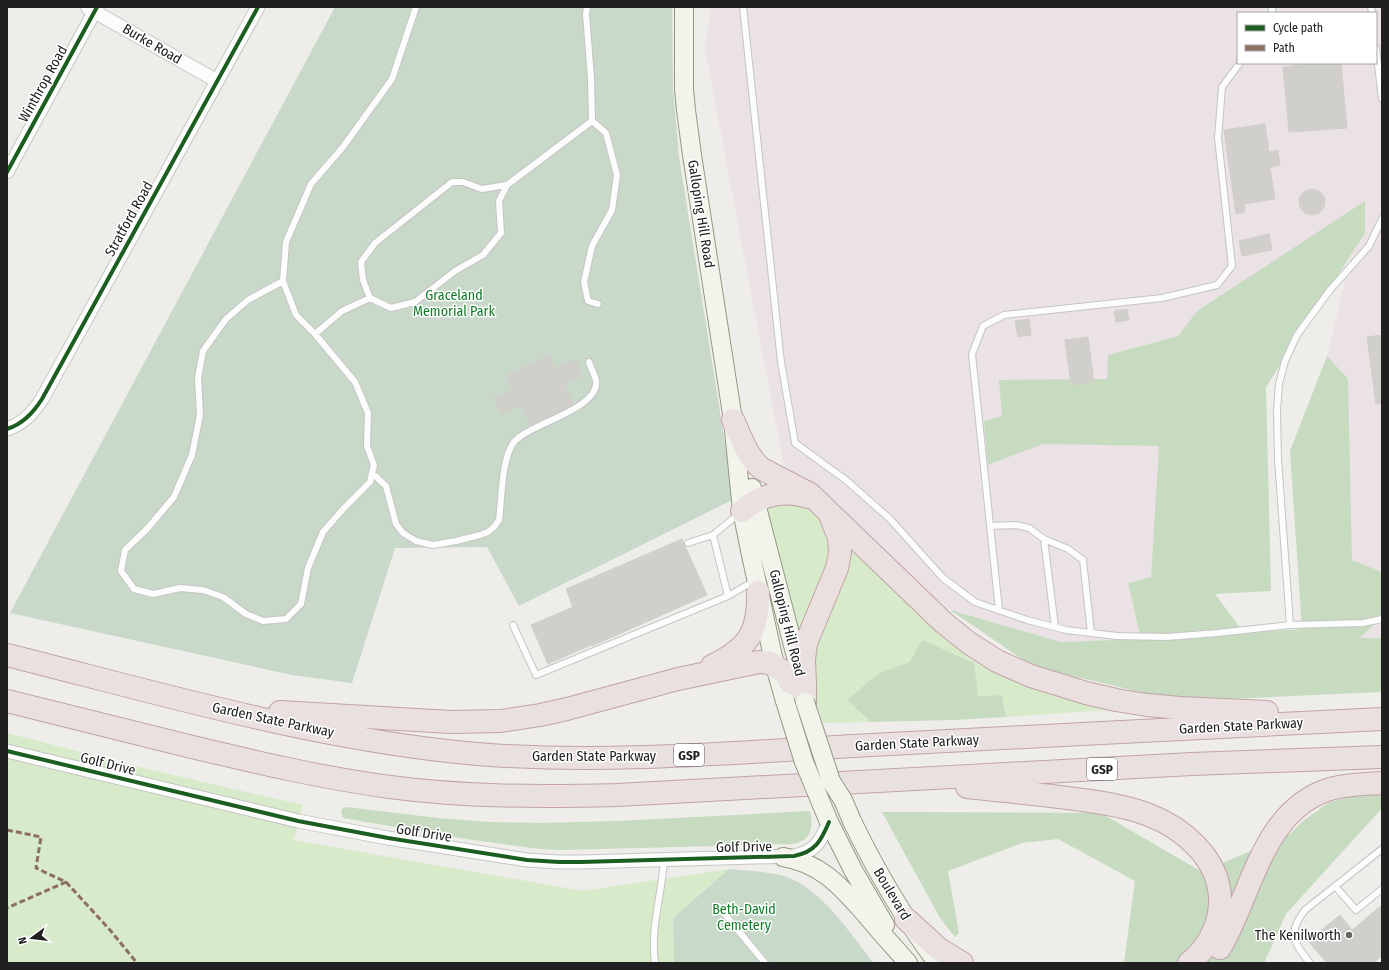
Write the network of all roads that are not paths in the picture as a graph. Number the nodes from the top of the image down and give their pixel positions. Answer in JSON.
{"nodes":[{"id":1,"x":258,"y":7,"type":"edge"},
{"id":2,"x":416,"y":7,"type":"edge"},
{"id":3,"x":587,"y":7,"type":"edge"},
{"id":4,"x":684,"y":7,"type":"edge"},
{"id":5,"x":743,"y":7,"type":"edge"},
{"id":6,"x":93,"y":8,"type":"edge"},
{"id":7,"x":1377,"y":56,"type":"edge"},
{"id":8,"x":1239,"y":64,"type":"edge"},
{"id":9,"x":217,"y":81,"type":"junction"},
{"id":10,"x":1382,"y":99,"type":"edge"},
{"id":11,"x":592,"y":121,"type":"junction"},
{"id":12,"x":7,"y":172,"type":"edge"},
{"id":13,"x":507,"y":185,"type":"junction"},
{"id":14,"x":1382,"y":219,"type":"edge"},
{"id":15,"x":283,"y":281,"type":"junction"},
{"id":16,"x":370,"y":298,"type":"junction"},
{"id":17,"x":598,"y":304,"type":"dead end"},
{"id":18,"x":315,"y":334,"type":"junction"},
{"id":19,"x":589,"y":362,"type":"dead end"},
{"id":20,"x":733,"y":420,"type":"junction"},
{"id":21,"x":7,"y":429,"type":"edge"},
{"id":22,"x":372,"y":473,"type":"junction"},
{"id":23,"x":749,"y":506,"type":"junction"},
{"id":24,"x":823,"y":506,"type":"junction"},
{"id":25,"x":990,"y":526,"type":"junction"},
{"id":26,"x":713,"y":534,"type":"junction"},
{"id":27,"x":1044,"y":539,"type":"junction"},
{"id":28,"x":688,"y":543,"type":"dead end"},
{"id":29,"x":757,"y":586,"type":"junction"},
{"id":30,"x":728,"y":596,"type":"junction"},
{"id":31,"x":999,"y":610,"type":"junction"},
{"id":32,"x":1382,"y":619,"type":"edge"},
{"id":33,"x":513,"y":625,"type":"dead end"},
{"id":34,"x":1290,"y":625,"type":"junction"},
{"id":35,"x":1055,"y":627,"type":"junction"},
{"id":36,"x":1091,"y":633,"type":"junction"},
{"id":37,"x":7,"y":655,"type":"edge"},
{"id":38,"x":775,"y":666,"type":"junction"},
{"id":39,"x":678,"y":679,"type":"junction"},
{"id":40,"x":7,"y":701,"type":"edge"},
{"id":41,"x":187,"y":701,"type":"junction"},
{"id":42,"x":795,"y":702,"type":"junction"},
{"id":43,"x":1382,"y":716,"type":"edge"},
{"id":44,"x":1382,"y":719,"type":"edge"},
{"id":45,"x":7,"y":751,"type":"edge"},
{"id":46,"x":1382,"y":757,"type":"edge"},
{"id":47,"x":892,"y":780,"type":"junction"},
{"id":48,"x":831,"y":781,"type":"junction"},
{"id":49,"x":1382,"y":783,"type":"edge"},
{"id":50,"x":852,"y":821,"type":"joint"},
{"id":51,"x":828,"y":822,"type":"junction"},
{"id":52,"x":1382,"y":849,"type":"edge"},
{"id":53,"x":783,"y":857,"type":"junction"},
{"id":54,"x":664,"y":860,"type":"junction"},
{"id":55,"x":1335,"y":886,"type":"junction"},
{"id":56,"x":1382,"y":889,"type":"edge"},
{"id":57,"x":718,"y":906,"type":"dead end"},
{"id":58,"x":906,"y":918,"type":"junction"},
{"id":59,"x":655,"y":963,"type":"edge"},
{"id":60,"x":765,"y":963,"type":"edge"},
{"id":61,"x":908,"y":963,"type":"edge"},
{"id":62,"x":911,"y":963,"type":"edge"},
{"id":63,"x":937,"y":963,"type":"edge"},
{"id":64,"x":962,"y":963,"type":"edge"},
{"id":65,"x":1189,"y":963,"type":"edge"},
{"id":66,"x":1209,"y":963,"type":"edge"},
{"id":67,"x":1310,"y":963,"type":"edge"}],
"edges":[{"from":1,"to":9,"type":"street","name":"Stratford Road"},
{"from":2,"to":15,"type":"lane"},
{"from":3,"to":11,"type":"lane"},
{"from":4,"to":20,"type":"main road","name":"Galloping Hill Road"},
{"from":5,"to":31,"type":"lane"},
{"from":6,"to":9,"type":"street","name":"Burke Road"},
{"from":6,"to":12,"type":"street","name":"Winthrop Road"},
{"from":7,"to":10,"type":"lane"},
{"from":8,"to":25,"type":"lane"},
{"from":9,"to":21,"type":"street","name":"Stratford Road"},
{"from":11,"to":13,"type":"lane"},
{"from":11,"to":17,"type":"lane"},
{"from":13,"to":16,"type":"lane"},
{"from":13,"to":16,"type":"lane"},
{"from":14,"to":34,"type":"lane"},
{"from":15,"to":18,"type":"lane"},
{"from":15,"to":22,"type":"lane"},
{"from":16,"to":18,"type":"lane"},
{"from":18,"to":22,"type":"lane"},
{"from":19,"to":22,"type":"lane"},
{"from":20,"to":23,"type":"main road","name":"Galloping Hill Road"},
{"from":20,"to":24,"type":"highway"},
{"from":23,"to":24,"type":"highway"},
{"from":23,"to":26,"type":"lane"},
{"from":23,"to":29,"type":"main road","name":"Galloping Hill Road"},
{"from":23,"to":42,"type":"main road","name":"Galloping Hill Road"},
{"from":24,"to":42,"type":"highway"},
{"from":24,"to":43,"type":"highway"},
{"from":25,"to":27,"type":"lane"},
{"from":25,"to":31,"type":"lane"},
{"from":26,"to":28,"type":"lane"},
{"from":26,"to":30,"type":"lane"},
{"from":27,"to":35,"type":"lane"},
{"from":27,"to":36,"type":"lane"},
{"from":29,"to":30,"type":"lane"},
{"from":29,"to":38,"type":"main road","name":"Galloping Hill Road"},
{"from":29,"to":39,"type":"highway"},
{"from":30,"to":33,"type":"lane"},
{"from":31,"to":35,"type":"lane"},
{"from":32,"to":34,"type":"lane"},
{"from":34,"to":36,"type":"lane"},
{"from":35,"to":36,"type":"lane"},
{"from":37,"to":41,"type":"highway","name":"Garden State Parkway","number":"GSP"},
{"from":38,"to":39,"type":"highway"},
{"from":38,"to":42,"type":"highway"},
{"from":39,"to":41,"type":"highway"},
{"from":40,"to":47,"type":"highway","number":"GSP"},
{"from":41,"to":44,"type":"highway","name":"Garden State Parkway","number":"GSP"},
{"from":42,"to":48,"type":"main road","name":"Galloping Hill Road","bridge":true},
{"from":42,"to":51,"type":"main road","name":"Galloping Hill Road","bridge":true},
{"from":45,"to":54,"type":"street","name":"Golf Drive"},
{"from":46,"to":47,"type":"highway","number":"GSP"},
{"from":47,"to":65,"type":"highway"},
{"from":48,"to":50,"type":"main road","name":"Galloping Hill Road","bridge":true},
{"from":48,"to":51,"type":"main road","bridge":true},
{"from":49,"to":66,"type":"highway"},
{"from":50,"to":58,"type":"main road","name":"Boulevard"},
{"from":51,"to":53,"type":"street","name":"Golf Drive"},
{"from":51,"to":62,"type":"main road","name":"Boulevard"},
{"from":52,"to":55,"type":"lane"},
{"from":53,"to":54,"type":"street","name":"Golf Drive"},
{"from":53,"to":61,"type":"main road"},
{"from":54,"to":59,"type":"lane"},
{"from":55,"to":56,"type":"lane"},
{"from":55,"to":67,"type":"lane"},
{"from":57,"to":60,"type":"lane"},
{"from":58,"to":63,"type":"main road","name":"Boulevard"},
{"from":58,"to":64,"type":"highway"}]}
